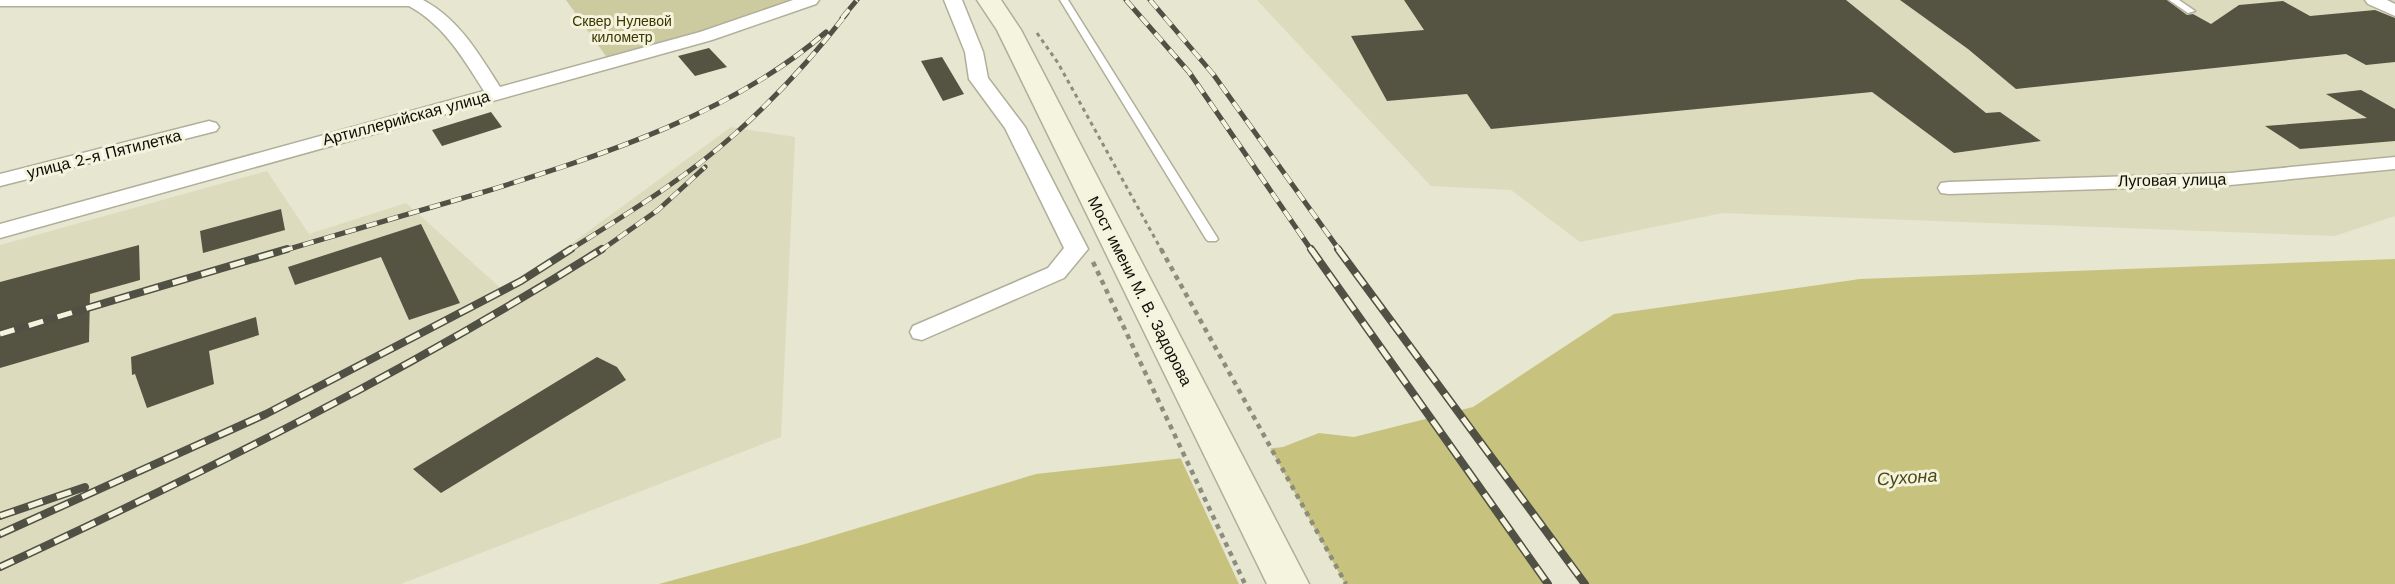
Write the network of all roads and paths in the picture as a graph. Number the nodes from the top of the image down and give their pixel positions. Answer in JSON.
{"nodes":[{"id":1,"x":810,"y":0,"type":"edge"},
{"id":2,"x":953,"y":0,"type":"edge"},
{"id":3,"x":989,"y":0,"type":"edge"},
{"id":4,"x":1064,"y":0,"type":"edge"},
{"id":5,"x":2173,"y":0,"type":"edge"},
{"id":6,"x":2374,"y":0,"type":"edge"},
{"id":7,"x":0,"y":1,"type":"edge"},
{"id":8,"x":173,"y":1,"type":"edge"},
{"id":9,"x":412,"y":1,"type":"edge"},
{"id":10,"x":2191,"y":11,"type":"dead end"},
{"id":11,"x":2395,"y":11,"type":"edge"},
{"id":12,"x":1037,"y":32,"type":"dead end"},
{"id":13,"x":495,"y":94,"type":"junction"},
{"id":14,"x":209,"y":127,"type":"dead end"},
{"id":15,"x":2395,"y":162,"type":"edge"},
{"id":16,"x":0,"y":180,"type":"edge"},
{"id":17,"x":1948,"y":188,"type":"dead end"},
{"id":18,"x":0,"y":231,"type":"edge"},
{"id":19,"x":1212,"y":239,"type":"dead end"},
{"id":20,"x":1093,"y":262,"type":"dead end"},
{"id":21,"x":922,"y":332,"type":"dead end"},
{"id":22,"x":1245,"y":584,"type":"edge"},
{"id":23,"x":1288,"y":584,"type":"edge"},
{"id":24,"x":1346,"y":584,"type":"edge"}],
"edges":[{"from":1,"to":13,"type":"street","name":"Артиллерийская улица"},
{"from":2,"to":21,"type":"street"},
{"from":3,"to":23,"type":"main road","name":"Мост имени М. В. Задорова"},
{"from":4,"to":19,"type":"lane"},
{"from":5,"to":10,"type":"lane"},
{"from":6,"to":11,"type":"street"},
{"from":7,"to":8,"type":"street"},
{"from":8,"to":9,"type":"street"},
{"from":9,"to":13,"type":"street"},
{"from":12,"to":24,"type":"path"},
{"from":13,"to":18,"type":"street","name":"Артиллерийская улица"},
{"from":14,"to":16,"type":"street","name":"улица 2-я Пятилетка"},
{"from":15,"to":17,"type":"street","name":"Луговая улица"},
{"from":20,"to":22,"type":"path"}]}
